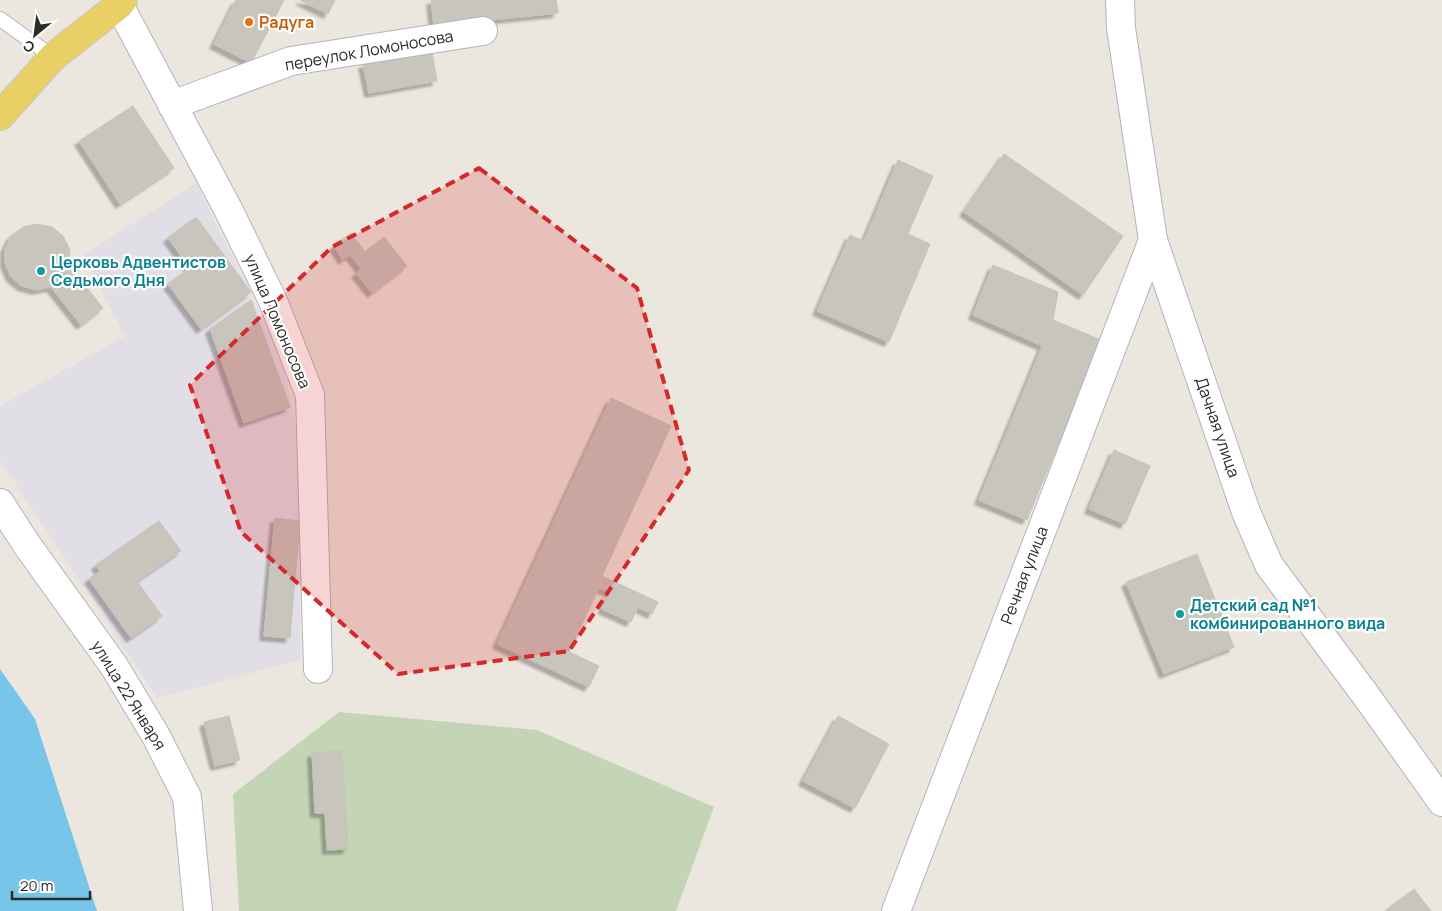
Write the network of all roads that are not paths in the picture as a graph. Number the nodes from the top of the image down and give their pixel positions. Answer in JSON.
{"nodes":[{"id":1,"x":1120,"y":0,"type":"edge"},
{"id":2,"x":121,"y":2,"type":"edge"},
{"id":3,"x":0,"y":19,"type":"edge"},
{"id":4,"x":483,"y":30,"type":"dead end"},
{"id":5,"x":54,"y":57,"type":"junction"},
{"id":6,"x":172,"y":105,"type":"junction"},
{"id":7,"x":0,"y":116,"type":"edge"},
{"id":8,"x":1153,"y":240,"type":"junction"},
{"id":9,"x":0,"y":503,"type":"edge"},
{"id":10,"x":318,"y":669,"type":"dead end"},
{"id":11,"x":1442,"y":802,"type":"edge"},
{"id":12,"x":198,"y":911,"type":"edge"},
{"id":13,"x":896,"y":911,"type":"edge"}],
"edges":[{"from":1,"to":8,"type":"street","name":"Дачная улица"},
{"from":2,"to":5,"type":"main road"},
{"from":2,"to":6,"type":"street","name":"улица Ломоносова"},
{"from":3,"to":5,"type":"lane"},
{"from":4,"to":6,"type":"street","name":"переулок Ломоносова"},
{"from":5,"to":7,"type":"main road"},
{"from":6,"to":10,"type":"street","name":"улица Ломоносова"},
{"from":8,"to":11,"type":"street","name":"Дачная улица"},
{"from":8,"to":13,"type":"street","name":"Речная улица"},
{"from":9,"to":12,"type":"street","name":"улица 22 Января"}]}
